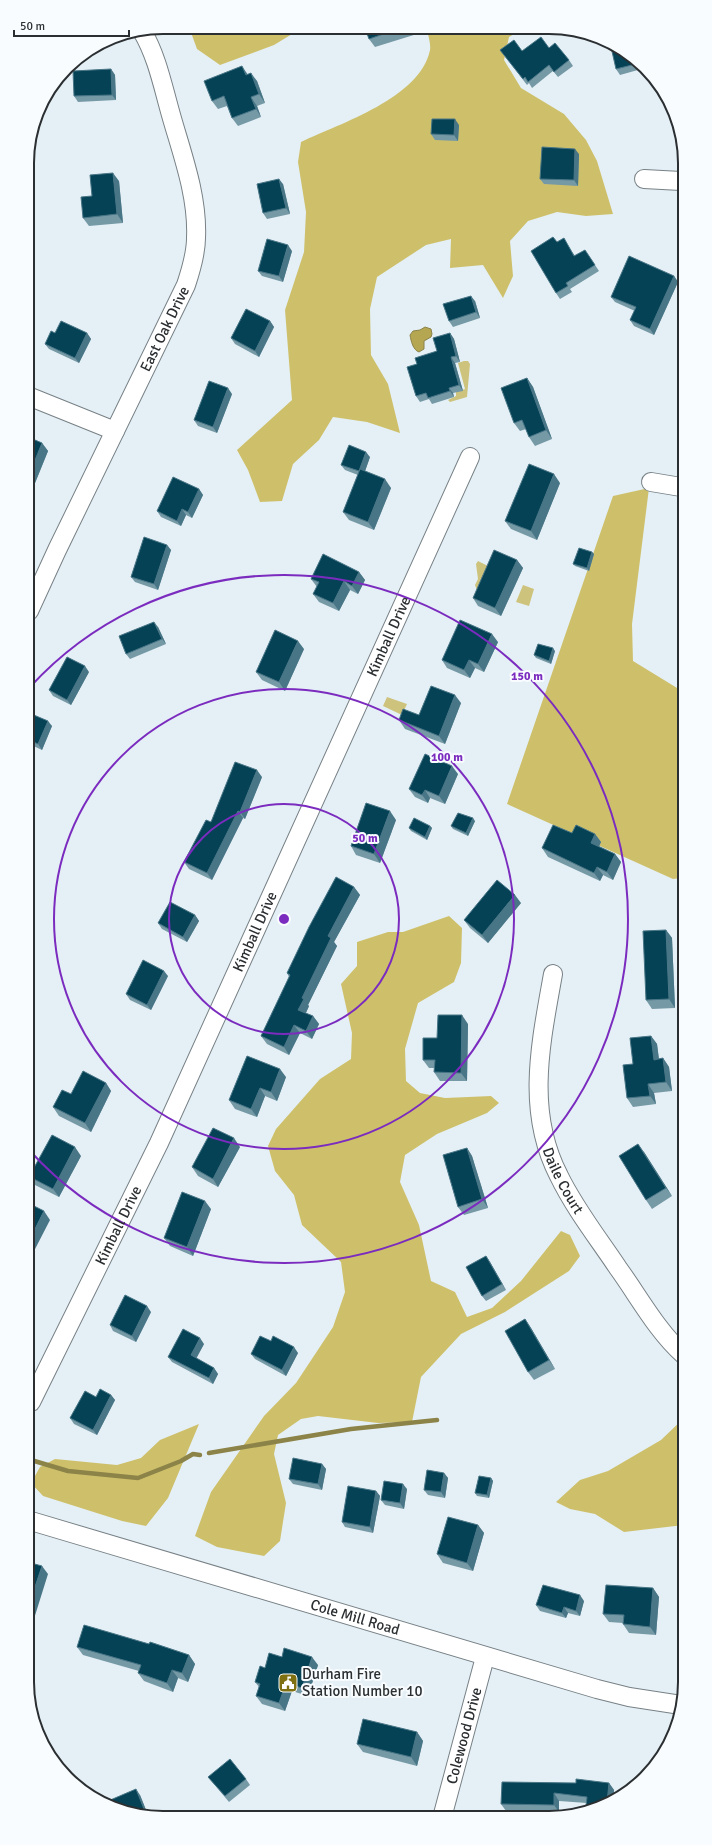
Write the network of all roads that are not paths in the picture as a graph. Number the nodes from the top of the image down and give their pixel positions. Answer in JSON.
{"nodes":[{"id":1,"x":144,"y":35,"type":"edge"},
{"id":2,"x":644,"y":179,"type":"dead end"},
{"id":3,"x":678,"y":181,"type":"edge"},
{"id":4,"x":34,"y":398,"type":"edge"},
{"id":5,"x":115,"y":431,"type":"junction"},
{"id":6,"x":470,"y":457,"type":"dead end"},
{"id":7,"x":651,"y":482,"type":"dead end"},
{"id":8,"x":678,"y":486,"type":"edge"},
{"id":9,"x":34,"y":600,"type":"edge"},
{"id":10,"x":553,"y":974,"type":"dead end"},
{"id":11,"x":678,"y":1348,"type":"edge"},
{"id":12,"x":34,"y":1396,"type":"edge"},
{"id":13,"x":34,"y":1522,"type":"edge"},
{"id":14,"x":485,"y":1657,"type":"junction"},
{"id":15,"x":676,"y":1704,"type":"edge"},
{"id":16,"x":444,"y":1811,"type":"edge"}],
"edges":[{"from":1,"to":5,"type":"street","name":"East Oak Drive"},
{"from":2,"to":3,"type":"street"},
{"from":4,"to":5,"type":"street"},
{"from":5,"to":9,"type":"street","name":"East Oak Drive"},
{"from":6,"to":12,"type":"street","name":"Kimball Drive"},
{"from":7,"to":8,"type":"street"},
{"from":10,"to":11,"type":"street","name":"Daile Court"},
{"from":13,"to":14,"type":"street","name":"Cole Mill Road"},
{"from":14,"to":15,"type":"street","name":"Cole Mill Road"},
{"from":14,"to":16,"type":"street","name":"Colewood Drive"}]}
